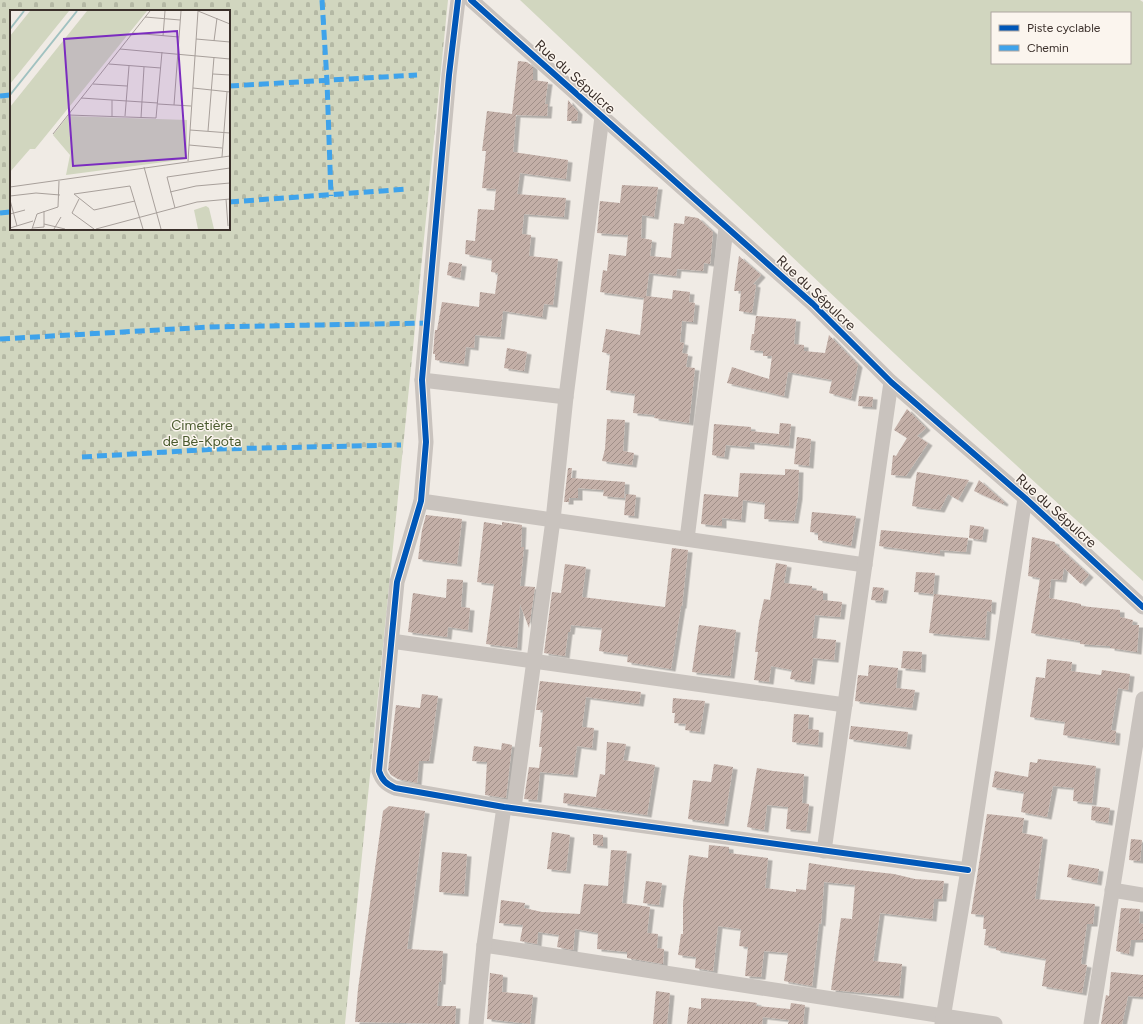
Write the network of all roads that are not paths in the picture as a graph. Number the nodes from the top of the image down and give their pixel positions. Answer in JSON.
{"nodes":[{"id":1,"x":458,"y":0,"type":"edge"},
{"id":2,"x":471,"y":0,"type":"edge"},
{"id":3,"x":602,"y":117,"type":"junction"},
{"id":4,"x":726,"y":229,"type":"junction"},
{"id":5,"x":422,"y":380,"type":"junction"},
{"id":6,"x":890,"y":382,"type":"junction"},
{"id":7,"x":566,"y":397,"type":"junction"},
{"id":8,"x":1025,"y":498,"type":"junction"},
{"id":9,"x":421,"y":501,"type":"junction"},
{"id":10,"x":553,"y":520,"type":"junction"},
{"id":11,"x":686,"y":539,"type":"junction"},
{"id":12,"x":865,"y":565,"type":"junction"},
{"id":13,"x":1143,"y":607,"type":"edge"},
{"id":14,"x":391,"y":641,"type":"junction"},
{"id":15,"x":533,"y":661,"type":"junction"},
{"id":16,"x":1143,"y":698,"type":"edge"},
{"id":17,"x":845,"y":705,"type":"junction"},
{"id":18,"x":509,"y":807,"type":"junction"},
{"id":19,"x":824,"y":851,"type":"junction"},
{"id":20,"x":968,"y":870,"type":"junction"},
{"id":21,"x":1112,"y":890,"type":"junction"},
{"id":22,"x":1143,"y":895,"type":"edge"},
{"id":23,"x":484,"y":945,"type":"junction"},
{"id":24,"x":942,"y":1020,"type":"edge"},
{"id":25,"x":476,"y":1024,"type":"edge"},
{"id":26,"x":995,"y":1024,"type":"edge"},
{"id":27,"x":1091,"y":1024,"type":"edge"}],
"edges":[{"from":1,"to":5,"type":"street"},
{"from":2,"to":3,"type":"street","name":"Rue du Sépulcre"},
{"from":3,"to":4,"type":"street","name":"Rue du Sépulcre"},
{"from":3,"to":7,"type":"street"},
{"from":4,"to":6,"type":"street","name":"Rue du Sépulcre"},
{"from":4,"to":11,"type":"street"},
{"from":5,"to":7,"type":"street"},
{"from":5,"to":9,"type":"street"},
{"from":6,"to":8,"type":"street","name":"Rue du Sépulcre"},
{"from":6,"to":12,"type":"street"},
{"from":7,"to":10,"type":"street"},
{"from":8,"to":13,"type":"street","name":"Rue du Sépulcre"},
{"from":8,"to":20,"type":"street"},
{"from":9,"to":10,"type":"street"},
{"from":9,"to":14,"type":"street"},
{"from":10,"to":11,"type":"street"},
{"from":10,"to":15,"type":"street"},
{"from":11,"to":12,"type":"street"},
{"from":12,"to":17,"type":"street"},
{"from":14,"to":15,"type":"street"},
{"from":14,"to":18,"type":"street"},
{"from":15,"to":17,"type":"street"},
{"from":15,"to":18,"type":"street"},
{"from":16,"to":21,"type":"street"},
{"from":17,"to":19,"type":"street"},
{"from":18,"to":19,"type":"street"},
{"from":18,"to":23,"type":"street"},
{"from":19,"to":20,"type":"street"},
{"from":20,"to":24,"type":"street"},
{"from":21,"to":22,"type":"street"},
{"from":21,"to":27,"type":"street"},
{"from":23,"to":24,"type":"street"},
{"from":23,"to":25,"type":"street"},
{"from":24,"to":26,"type":"street"}]}
